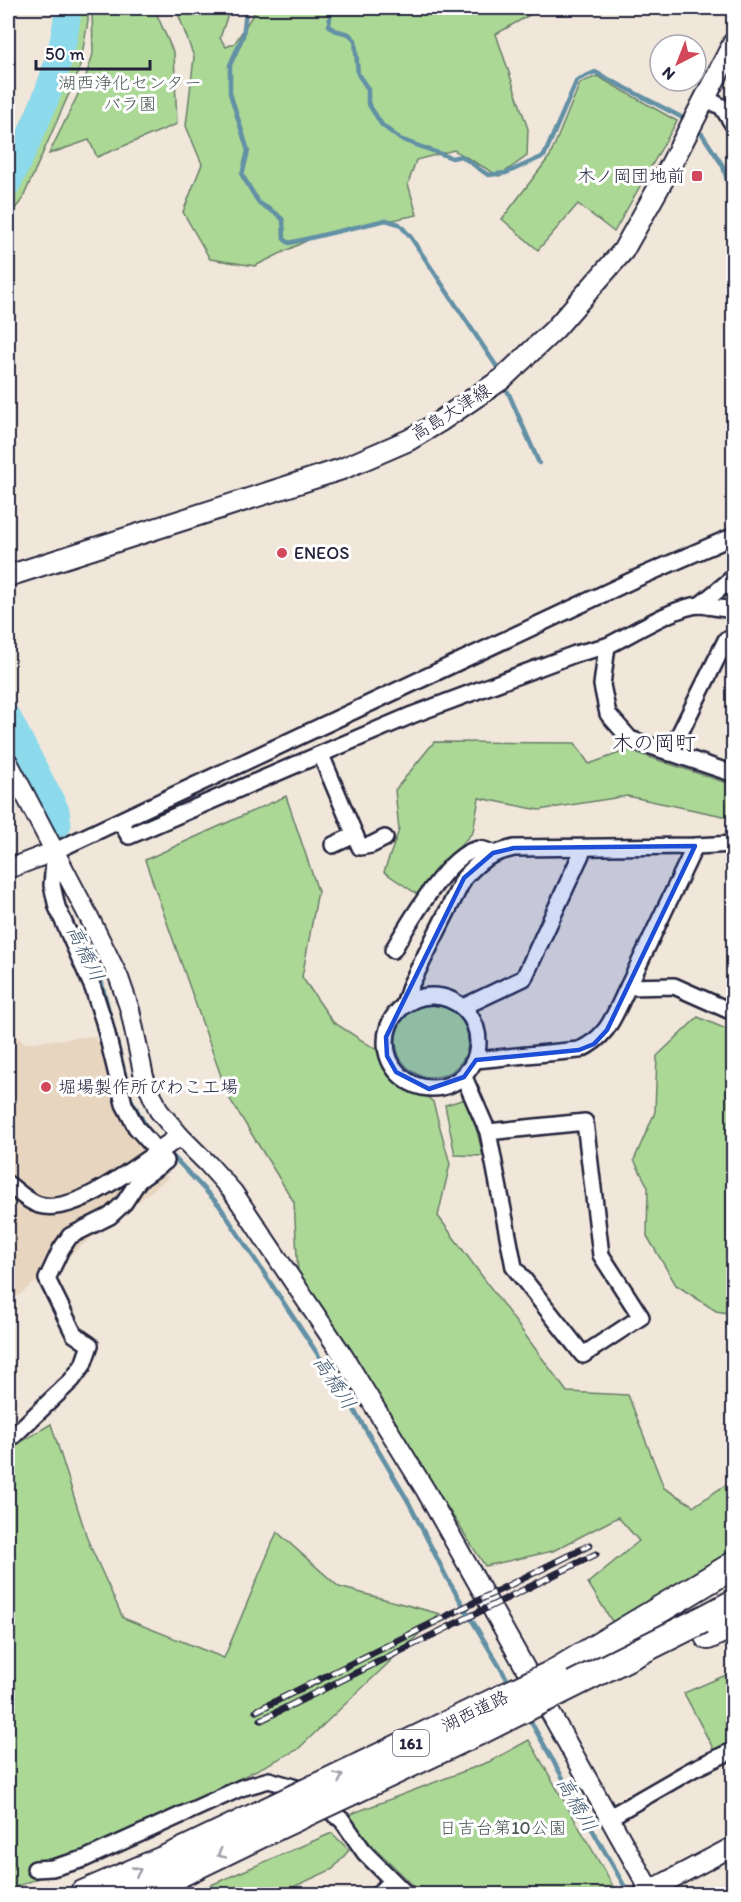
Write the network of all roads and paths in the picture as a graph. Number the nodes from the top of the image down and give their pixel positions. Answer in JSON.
{"nodes":[{"id":1,"x":734,"y":42,"type":"edge"},
{"id":2,"x":706,"y":98,"type":"junction"},
{"id":3,"x":734,"y":126,"type":"edge"},
{"id":4,"x":734,"y":536,"type":"edge"},
{"id":5,"x":8,"y":576,"type":"edge"},
{"id":6,"x":734,"y":577,"type":"edge"},
{"id":7,"x":700,"y":605,"type":"junction"},
{"id":8,"x":734,"y":609,"type":"edge"},
{"id":9,"x":734,"y":639,"type":"edge"},
{"id":10,"x":607,"y":646,"type":"junction"},
{"id":11,"x":670,"y":753,"type":"junction"},
{"id":12,"x":321,"y":755,"type":"junction"},
{"id":13,"x":8,"y":762,"type":"edge"},
{"id":14,"x":734,"y":774,"type":"edge"},
{"id":15,"x":120,"y":821,"type":"junction"},
{"id":16,"x":355,"y":835,"type":"junction"},
{"id":17,"x":385,"y":838,"type":"dead end"},
{"id":18,"x":734,"y":844,"type":"edge"},
{"id":19,"x":333,"y":845,"type":"dead end"},
{"id":20,"x":695,"y":846,"type":"junction"},
{"id":21,"x":584,"y":848,"type":"junction"},
{"id":22,"x":55,"y":851,"type":"junction"},
{"id":23,"x":493,"y":853,"type":"junction"},
{"id":24,"x":8,"y":869,"type":"edge"},
{"id":25,"x":393,"y":950,"type":"dead end"},
{"id":26,"x":628,"y":987,"type":"junction"},
{"id":27,"x":404,"y":1005,"type":"junction"},
{"id":28,"x":732,"y":1006,"type":"edge"},
{"id":29,"x":463,"y":1007,"type":"junction"},
{"id":30,"x":476,"y":1060,"type":"junction"},
{"id":31,"x":464,"y":1077,"type":"junction"},
{"id":32,"x":488,"y":1132,"type":"junction"},
{"id":33,"x":180,"y":1136,"type":"junction"},
{"id":34,"x":158,"y":1151,"type":"junction"},
{"id":35,"x":8,"y":1184,"type":"edge"},
{"id":36,"x":8,"y":1441,"type":"edge"},
{"id":37,"x":734,"y":1565,"type":"edge"},
{"id":38,"x":734,"y":1581,"type":"edge"},
{"id":39,"x":734,"y":1603,"type":"edge"},
{"id":40,"x":699,"y":1613,"type":"junction"},
{"id":41,"x":734,"y":1624,"type":"edge"},
{"id":42,"x":734,"y":1750,"type":"edge"},
{"id":43,"x":608,"y":1818,"type":"junction"},
{"id":44,"x":270,"y":1820,"type":"junction"},
{"id":45,"x":734,"y":1846,"type":"edge"},
{"id":46,"x":35,"y":1869,"type":"dead end"},
{"id":47,"x":392,"y":1881,"type":"junction"},
{"id":48,"x":648,"y":1893,"type":"edge"},
{"id":49,"x":83,"y":1894,"type":"edge"},
{"id":50,"x":138,"y":1894,"type":"edge"},
{"id":51,"x":378,"y":1894,"type":"edge"},
{"id":52,"x":406,"y":1894,"type":"edge"}],
"edges":[{"from":1,"to":2,"type":"main road","name":"高島大津線"},
{"from":2,"to":3,"type":"street"},
{"from":2,"to":5,"type":"main road","name":"高島大津線"},
{"from":4,"to":15,"type":"street"},
{"from":6,"to":7,"type":"street"},
{"from":7,"to":8,"type":"street"},
{"from":7,"to":10,"type":"street"},
{"from":9,"to":11,"type":"street"},
{"from":10,"to":11,"type":"street"},
{"from":10,"to":12,"type":"street"},
{"from":11,"to":14,"type":"street"},
{"from":12,"to":15,"type":"street"},
{"from":12,"to":16,"type":"street"},
{"from":13,"to":22,"type":"street"},
{"from":15,"to":22,"type":"street"},
{"from":16,"to":17,"type":"street"},
{"from":16,"to":19,"type":"street"},
{"from":18,"to":20,"type":"street"},
{"from":20,"to":21,"type":"street"},
{"from":20,"to":26,"type":"street"},
{"from":21,"to":23,"type":"street"},
{"from":21,"to":29,"type":"street"},
{"from":22,"to":24,"type":"street"},
{"from":22,"to":33,"type":"street"},
{"from":22,"to":34,"type":"street"},
{"from":23,"to":25,"type":"street"},
{"from":23,"to":27,"type":"street"},
{"from":26,"to":28,"type":"street"},
{"from":26,"to":30,"type":"street"},
{"from":27,"to":29,"type":"street"},
{"from":27,"to":31,"type":"street"},
{"from":29,"to":30,"type":"street"},
{"from":30,"to":31,"type":"street"},
{"from":31,"to":32,"type":"street"},
{"from":32,"to":32,"type":"street"},
{"from":33,"to":34,"type":"street"},
{"from":33,"to":43,"type":"street"},
{"from":34,"to":35,"type":"street"},
{"from":34,"to":36,"type":"street"},
{"from":37,"to":40,"type":"highway"},
{"from":38,"to":40,"type":"highway"},
{"from":39,"to":40,"type":"highway"},
{"from":40,"to":41,"type":"highway"},
{"from":44,"to":40,"type":"highway","name":"湖西道路","number":"161","one_way":true,"bridge":true},
{"from":40,"to":44,"type":"highway","name":"湖西道路","number":"161","bridge":true},
{"from":42,"to":43,"type":"street"},
{"from":43,"to":48,"type":"street"},
{"from":49,"to":44,"type":"highway","name":"湖西道路","number":"161","one_way":true},
{"from":44,"to":50,"type":"highway","name":"湖西道路","number":"161","one_way":true},
{"from":45,"to":48,"type":"street"},
{"from":46,"to":47,"type":"street"},
{"from":47,"to":51,"type":"street"},
{"from":47,"to":52,"type":"street"}]}
